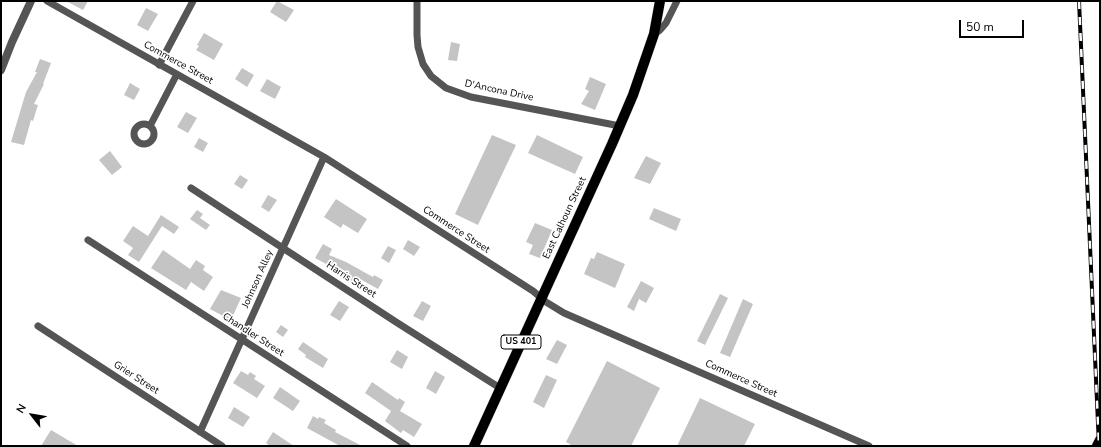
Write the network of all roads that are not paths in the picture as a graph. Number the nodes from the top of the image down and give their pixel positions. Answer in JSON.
{"nodes":[{"id":1,"x":31,"y":1,"type":"edge"},
{"id":2,"x":47,"y":1,"type":"edge"},
{"id":3,"x":193,"y":1,"type":"edge"},
{"id":4,"x":417,"y":1,"type":"edge"},
{"id":5,"x":660,"y":1,"type":"edge"},
{"id":6,"x":677,"y":1,"type":"edge"},
{"id":7,"x":654,"y":34,"type":"junction"},
{"id":8,"x":159,"y":65,"type":"junction"},
{"id":9,"x":1,"y":70,"type":"edge"},
{"id":10,"x":177,"y":74,"type":"junction"},
{"id":11,"x":150,"y":126,"type":"dead end"},
{"id":12,"x":620,"y":126,"type":"junction"},
{"id":13,"x":324,"y":157,"type":"junction"},
{"id":14,"x":191,"y":188,"type":"dead end"},
{"id":15,"x":88,"y":240,"type":"dead end"},
{"id":16,"x":283,"y":248,"type":"junction"},
{"id":17,"x":541,"y":298,"type":"junction"},
{"id":18,"x":38,"y":326,"type":"dead end"},
{"id":19,"x":242,"y":340,"type":"junction"},
{"id":20,"x":500,"y":388,"type":"junction"},
{"id":21,"x":200,"y":432,"type":"junction"},
{"id":22,"x":1100,"y":440,"type":"edge"},
{"id":23,"x":222,"y":446,"type":"edge"},
{"id":24,"x":407,"y":446,"type":"edge"},
{"id":25,"x":474,"y":446,"type":"edge"},
{"id":26,"x":869,"y":446,"type":"edge"},
{"id":27,"x":1097,"y":446,"type":"edge"}],
"edges":[{"from":1,"to":9,"type":"street"},
{"from":2,"to":8,"type":"street","name":"Commerce Street"},
{"from":3,"to":8,"type":"street"},
{"from":4,"to":12,"type":"street","name":"D'Ancona Drive"},
{"from":5,"to":7,"type":"main road","number":"US 401"},
{"from":6,"to":7,"type":"street","name":"East Calhoun Street"},
{"from":7,"to":12,"type":"main road","name":"East Calhoun Street","number":"US 401"},
{"from":8,"to":10,"type":"street","name":"Commerce Street"},
{"from":10,"to":11,"type":"street"},
{"from":10,"to":13,"type":"street","name":"Commerce Street"},
{"from":12,"to":17,"type":"main road","name":"East Calhoun Street","number":"US 401"},
{"from":13,"to":16,"type":"street","name":"Johnson Alley"},
{"from":13,"to":17,"type":"street","name":"Commerce Street"},
{"from":14,"to":16,"type":"street","name":"Harris Street"},
{"from":15,"to":19,"type":"street","name":"Chandler Street"},
{"from":16,"to":19,"type":"street","name":"Johnson Alley"},
{"from":16,"to":20,"type":"street","name":"Harris Street"},
{"from":17,"to":20,"type":"main road","name":"East Calhoun Street","number":"US 401"},
{"from":17,"to":26,"type":"street","name":"Commerce Street"},
{"from":18,"to":21,"type":"street","name":"Grier Street"},
{"from":19,"to":21,"type":"street","name":"Johnson Alley"},
{"from":19,"to":24,"type":"street","name":"Chandler Street"},
{"from":20,"to":25,"type":"main road","name":"East Calhoun Street","number":"US 401"},
{"from":21,"to":23,"type":"street","name":"Grier Street"},
{"from":22,"to":27,"type":"main road"}]}
